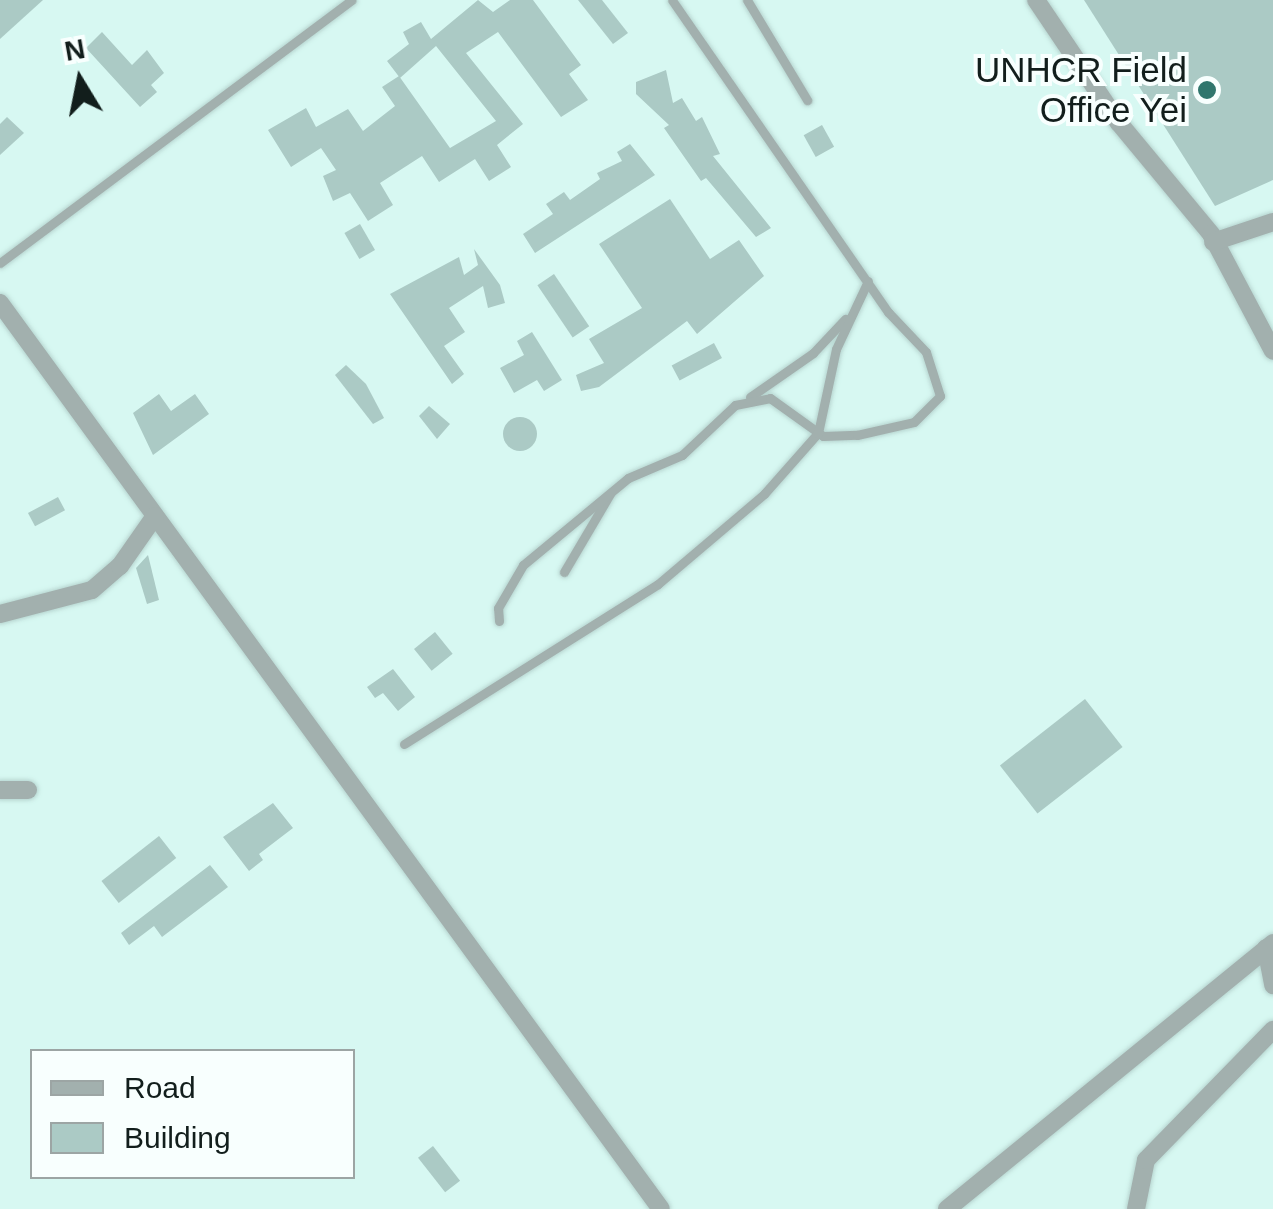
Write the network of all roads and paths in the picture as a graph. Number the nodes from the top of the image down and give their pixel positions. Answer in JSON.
{"nodes":[{"id":1,"x":351,"y":0,"type":"edge"},
{"id":2,"x":672,"y":0,"type":"edge"},
{"id":3,"x":746,"y":0,"type":"edge"},
{"id":4,"x":1036,"y":0,"type":"edge"},
{"id":5,"x":807,"y":100,"type":"dead end"},
{"id":6,"x":1273,"y":222,"type":"edge"},
{"id":7,"x":1213,"y":242,"type":"junction"},
{"id":8,"x":0,"y":263,"type":"edge"},
{"id":9,"x":868,"y":281,"type":"junction"},
{"id":10,"x":0,"y":303,"type":"edge"},
{"id":11,"x":851,"y":313,"type":"junction"},
{"id":12,"x":1273,"y":351,"type":"edge"},
{"id":13,"x":745,"y":400,"type":"junction"},
{"id":14,"x":818,"y":433,"type":"junction"},
{"id":15,"x":612,"y":492,"type":"junction"},
{"id":16,"x":155,"y":516,"type":"junction"},
{"id":17,"x":564,"y":572,"type":"dead end"},
{"id":18,"x":0,"y":614,"type":"edge"},
{"id":19,"x":499,"y":621,"type":"dead end"},
{"id":20,"x":404,"y":744,"type":"dead end"},
{"id":21,"x":0,"y":790,"type":"edge"},
{"id":22,"x":28,"y":790,"type":"dead end"},
{"id":23,"x":1270,"y":945,"type":"edge"},
{"id":24,"x":1273,"y":985,"type":"edge"},
{"id":25,"x":1273,"y":1030,"type":"edge"},
{"id":26,"x":661,"y":1209,"type":"edge"},
{"id":27,"x":948,"y":1209,"type":"edge"},
{"id":28,"x":1136,"y":1209,"type":"edge"}],
"edges":[{"from":1,"to":8,"type":"lane"},
{"from":2,"to":9,"type":"lane"},
{"from":3,"to":5,"type":"lane"},
{"from":4,"to":7,"type":"street"},
{"from":6,"to":7,"type":"street"},
{"from":7,"to":12,"type":"street"},
{"from":9,"to":11,"type":"lane"},
{"from":9,"to":14,"type":"lane"},
{"from":10,"to":16,"type":"street"},
{"from":11,"to":13,"type":"lane"},
{"from":11,"to":14,"type":"lane"},
{"from":13,"to":14,"type":"lane"},
{"from":13,"to":15,"type":"lane"},
{"from":14,"to":20,"type":"lane"},
{"from":15,"to":17,"type":"lane"},
{"from":15,"to":19,"type":"lane"},
{"from":16,"to":18,"type":"street"},
{"from":16,"to":26,"type":"street"},
{"from":21,"to":22,"type":"street"},
{"from":23,"to":24,"type":"street"},
{"from":23,"to":27,"type":"street"},
{"from":25,"to":28,"type":"street"}]}
